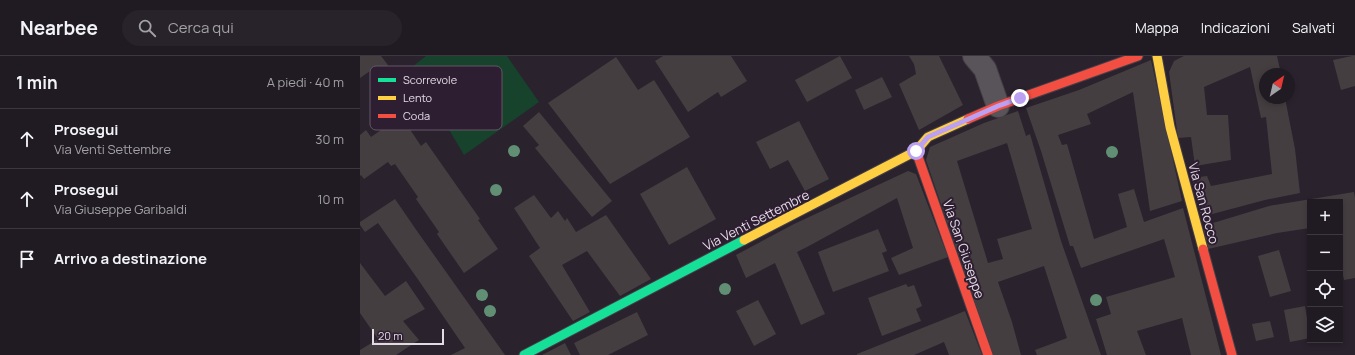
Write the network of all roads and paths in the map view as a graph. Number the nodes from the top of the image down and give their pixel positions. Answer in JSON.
{"nodes":[{"id":1,"x":974,"y":56,"type":"edge"},
{"id":2,"x":1138,"y":56,"type":"edge"},
{"id":3,"x":1157,"y":56,"type":"edge"},
{"id":4,"x":998,"y":106,"type":"junction"},
{"id":5,"x":916,"y":151,"type":"junction"},
{"id":6,"x":524,"y":355,"type":"edge"},
{"id":7,"x":988,"y":355,"type":"edge"},
{"id":8,"x":1232,"y":355,"type":"edge"}],
"edges":[{"from":1,"to":4,"type":"street"},
{"from":2,"to":4,"type":"street","name":"Via Venti Settembre"},
{"from":3,"to":8,"type":"street","name":"Via San Rocco"},
{"from":4,"to":5,"type":"street","name":"Via Venti Settembre"},
{"from":5,"to":6,"type":"street","name":"Via Venti Settembre"},
{"from":5,"to":7,"type":"street","name":"Via San Giuseppe"}]}
